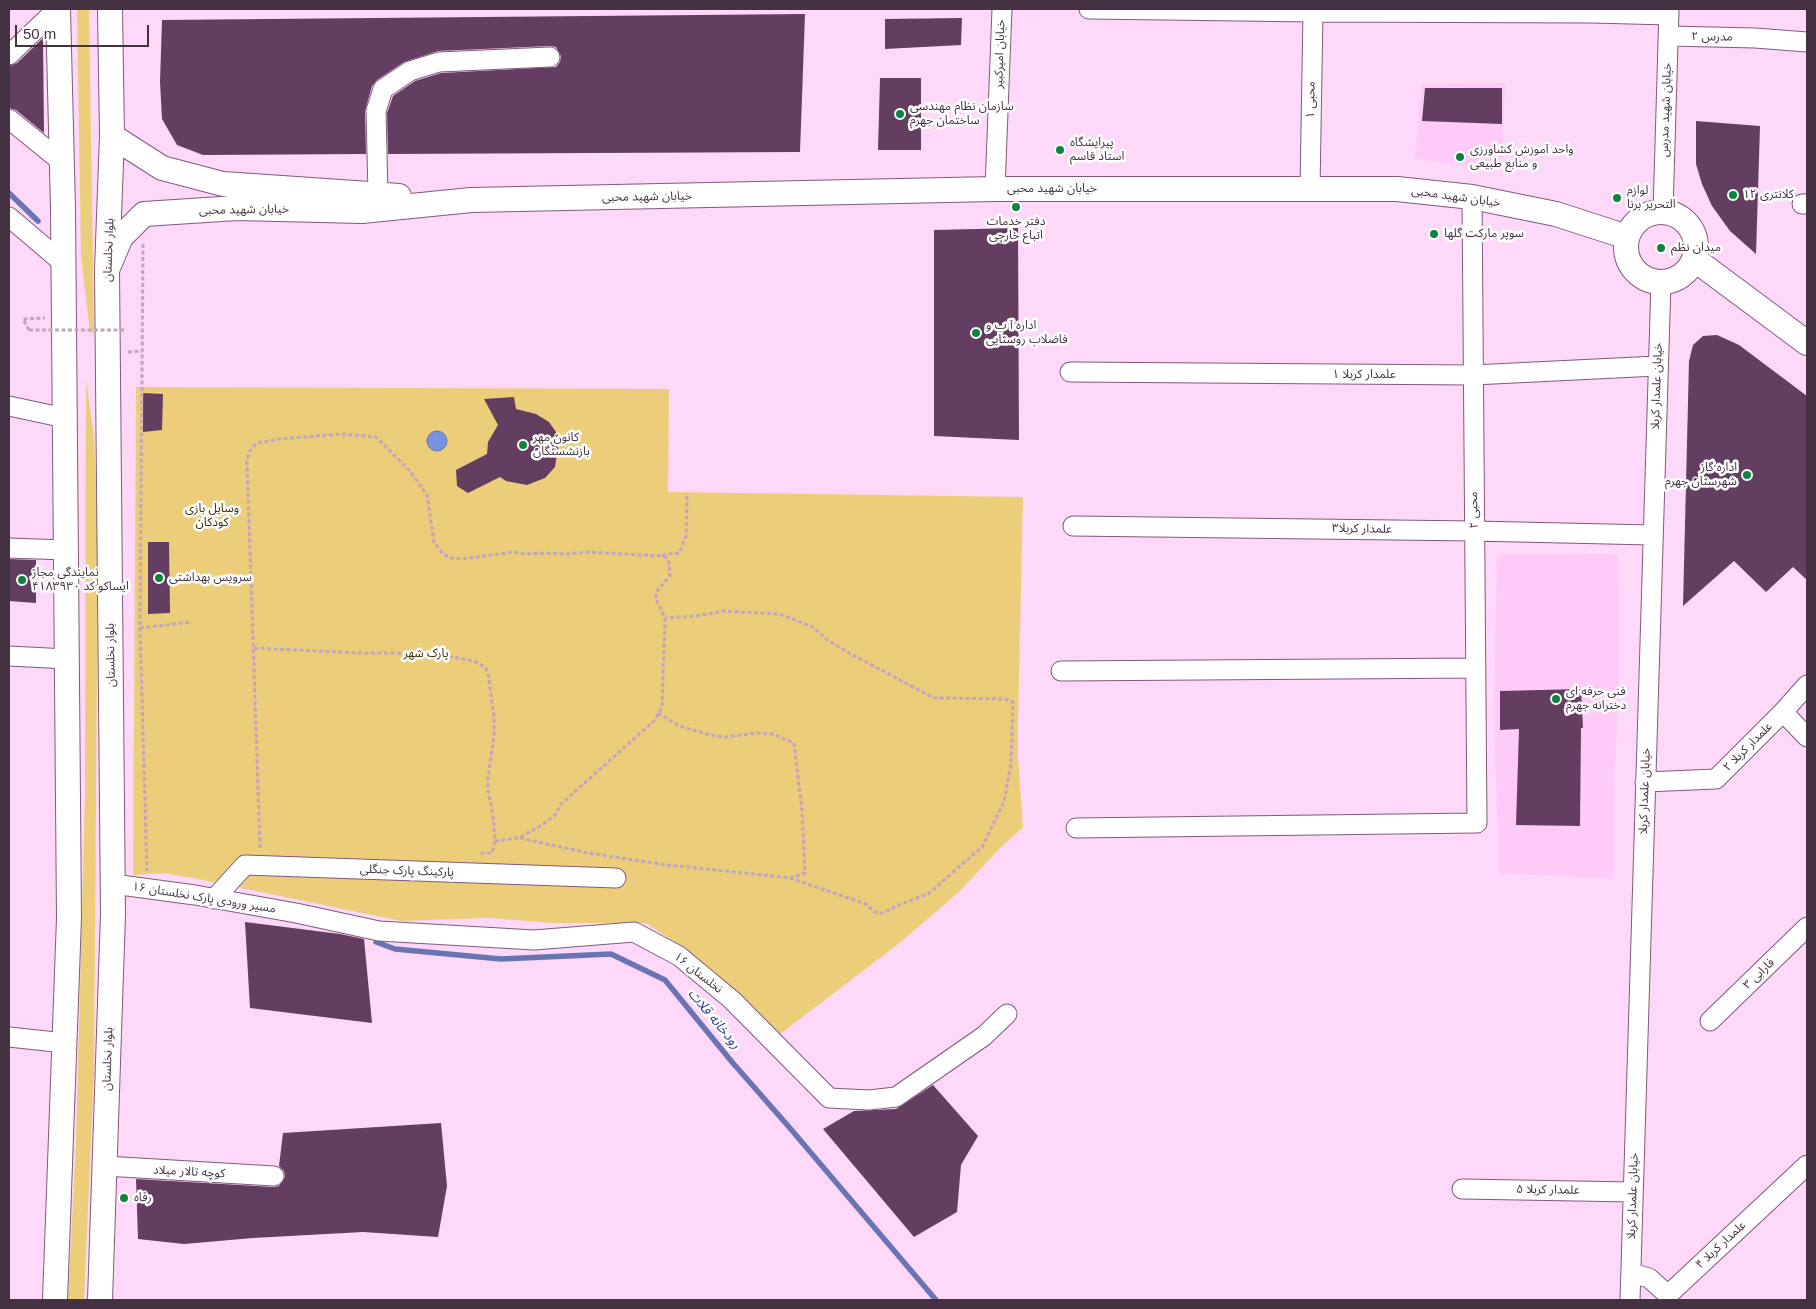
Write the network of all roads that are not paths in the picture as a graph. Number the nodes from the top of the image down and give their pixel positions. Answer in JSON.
{"nodes":[{"id":1,"x":57,"y":9,"type":"edge"},
{"id":2,"x":110,"y":9,"type":"edge"},
{"id":3,"x":1002,"y":9,"type":"edge"},
{"id":4,"x":1089,"y":9,"type":"edge"},
{"id":5,"x":1303,"y":11,"type":"edge"},
{"id":6,"x":1669,"y":12,"type":"edge"},
{"id":7,"x":1668,"y":36,"type":"junction"},
{"id":8,"x":1807,"y":42,"type":"edge"},
{"id":9,"x":9,"y":55,"type":"edge"},
{"id":10,"x":550,"y":57,"type":"dead end"},
{"id":11,"x":9,"y":119,"type":"edge"},
{"id":12,"x":112,"y":136,"type":"junction"},
{"id":13,"x":62,"y":162,"type":"junction"},
{"id":14,"x":995,"y":189,"type":"junction"},
{"id":15,"x":1310,"y":189,"type":"junction"},
{"id":16,"x":378,"y":194,"type":"junction"},
{"id":17,"x":1472,"y":197,"type":"junction"},
{"id":18,"x":471,"y":200,"type":"junction"},
{"id":19,"x":1663,"y":212,"type":"junction"},
{"id":20,"x":9,"y":217,"type":"edge"},
{"id":21,"x":1627,"y":237,"type":"junction"},
{"id":22,"x":1694,"y":258,"type":"junction"},
{"id":23,"x":62,"y":262,"type":"junction"},
{"id":24,"x":107,"y":270,"type":"junction"},
{"id":25,"x":1661,"y":282,"type":"junction"},
{"id":26,"x":1807,"y":343,"type":"edge"},
{"id":27,"x":1657,"y":366,"type":"junction"},
{"id":28,"x":1070,"y":372,"type":"dead end"},
{"id":29,"x":1473,"y":375,"type":"junction"},
{"id":30,"x":9,"y":406,"type":"edge"},
{"id":31,"x":65,"y":418,"type":"junction"},
{"id":32,"x":1073,"y":526,"type":"dead end"},
{"id":33,"x":1474,"y":531,"type":"junction"},
{"id":34,"x":1652,"y":536,"type":"junction"},
{"id":35,"x":9,"y":548,"type":"edge"},
{"id":36,"x":66,"y":550,"type":"junction"},
{"id":37,"x":9,"y":656,"type":"edge"},
{"id":38,"x":67,"y":659,"type":"junction"},
{"id":39,"x":1476,"y":668,"type":"junction"},
{"id":40,"x":1061,"y":671,"type":"dead end"},
{"id":41,"x":1807,"y":685,"type":"edge"},
{"id":42,"x":1783,"y":712,"type":"junction"},
{"id":43,"x":1807,"y":737,"type":"edge"},
{"id":44,"x":1645,"y":782,"type":"junction"},
{"id":45,"x":1076,"y":828,"type":"dead end"},
{"id":46,"x":616,"y":878,"type":"dead end"},
{"id":47,"x":113,"y":884,"type":"junction"},
{"id":48,"x":214,"y":899,"type":"junction"},
{"id":49,"x":296,"y":913,"type":"joint"},
{"id":50,"x":1807,"y":927,"type":"edge"},
{"id":51,"x":1006,"y":1014,"type":"dead end"},
{"id":52,"x":1710,"y":1021,"type":"dead end"},
{"id":53,"x":9,"y":1037,"type":"edge"},
{"id":54,"x":65,"y":1044,"type":"junction"},
{"id":55,"x":1807,"y":1165,"type":"edge"},
{"id":56,"x":105,"y":1166,"type":"junction"},
{"id":57,"x":274,"y":1176,"type":"dead end"},
{"id":58,"x":1462,"y":1188,"type":"dead end"},
{"id":59,"x":1633,"y":1192,"type":"junction"},
{"id":60,"x":1631,"y":1273,"type":"junction"},
{"id":61,"x":55,"y":1300,"type":"edge"},
{"id":62,"x":100,"y":1300,"type":"edge"},
{"id":63,"x":1630,"y":1300,"type":"edge"}],
"edges":[{"from":1,"to":9,"type":"street"},
{"from":1,"to":13,"type":"main road"},
{"from":2,"to":12,"type":"main road","name":"بلوار نخلستان"},
{"from":3,"to":14,"type":"street","name":"خیابان امیرکبیر"},
{"from":4,"to":5,"type":"street"},
{"from":5,"to":6,"type":"street"},
{"from":5,"to":15,"type":"street","name":"محبی ۱"},
{"from":6,"to":7,"type":"street","name":"خیابان شهید مدرس"},
{"from":7,"to":8,"type":"street","name":"مدرس ۲"},
{"from":7,"to":19,"type":"street","name":"خیابان شهید مدرس"},
{"from":10,"to":16,"type":"street"},
{"from":11,"to":13,"type":"street"},
{"from":12,"to":16,"type":"main road","name":"خیابان شهید محبی"},
{"from":12,"to":24,"type":"main road","name":"بلوار نخلستان"},
{"from":13,"to":23,"type":"main road"},
{"from":14,"to":15,"type":"main road","name":"خیابان شهید محبی"},
{"from":14,"to":18,"type":"main road","name":"خیابان شهید محبی"},
{"from":15,"to":17,"type":"main road","name":"خیابان شهید محبی"},
{"from":16,"to":18,"type":"main road","name":"خیابان شهید محبی"},
{"from":17,"to":21,"type":"main road","name":"خیابان شهید محبی"},
{"from":17,"to":29,"type":"street","name":"محبی ۲"},
{"from":18,"to":24,"type":"main road","name":"خیابان شهید محبی"},
{"from":19,"to":21,"type":"main road"},
{"from":19,"to":22,"type":"main road"},
{"from":20,"to":23,"type":"street"},
{"from":21,"to":25,"type":"main road"},
{"from":22,"to":25,"type":"main road"},
{"from":22,"to":26,"type":"main road"},
{"from":23,"to":31,"type":"main road"},
{"from":24,"to":47,"type":"main road","name":"بلوار نخلستان"},
{"from":25,"to":27,"type":"street","name":"خیابان علمدار کربلا"},
{"from":27,"to":29,"type":"street","name":"علمدار کربلا ۱"},
{"from":27,"to":34,"type":"street","name":"خیابان علمدار کربلا"},
{"from":28,"to":29,"type":"street","name":"علمدار کربلا ۱"},
{"from":29,"to":33,"type":"street","name":"محبی ۲"},
{"from":30,"to":31,"type":"street"},
{"from":31,"to":36,"type":"main road"},
{"from":32,"to":33,"type":"street","name":"علمدار کربلا۳"},
{"from":33,"to":34,"type":"street","name":"علمدار کربلا۳"},
{"from":33,"to":39,"type":"street","name":"محبی ۲"},
{"from":34,"to":44,"type":"street","name":"خیابان علمدار کربلا"},
{"from":35,"to":36,"type":"street"},
{"from":36,"to":38,"type":"main road"},
{"from":37,"to":38,"type":"street"},
{"from":38,"to":54,"type":"main road"},
{"from":39,"to":40,"type":"street"},
{"from":39,"to":45,"type":"street","name":"محبی ۲"},
{"from":41,"to":42,"type":"street","name":"علمدار کربلا ۲"},
{"from":42,"to":43,"type":"street"},
{"from":42,"to":44,"type":"street","name":"علمدار کربلا ۲"},
{"from":44,"to":59,"type":"street","name":"خیابان علمدار کربلا"},
{"from":46,"to":48,"type":"street","name":"پارکینگ پارک جنگلی"},
{"from":47,"to":48,"type":"street","name":"مسیر ورودی پارک نخلستان ۱۶"},
{"from":47,"to":56,"type":"main road","name":"بلوار نخلستان"},
{"from":48,"to":49,"type":"street","name":"مسیر ورودی پارک نخلستان ۱۶"},
{"from":49,"to":51,"type":"street","name":"نخلستان ۱۶"},
{"from":50,"to":52,"type":"street","name":"فارابی ۳"},
{"from":53,"to":54,"type":"street"},
{"from":54,"to":61,"type":"main road"},
{"from":55,"to":60,"type":"street","name":"علمدار کربلا ۴"},
{"from":56,"to":57,"type":"street","name":"کوچه تالار میلاد"},
{"from":56,"to":62,"type":"main road","name":"بلوار نخلستان"},
{"from":58,"to":59,"type":"street","name":"علمدار کربلا ۵"},
{"from":59,"to":60,"type":"street","name":"خیابان علمدار کربلا"},
{"from":60,"to":63,"type":"street","name":"خیابان علمدار کربلا"}]}
